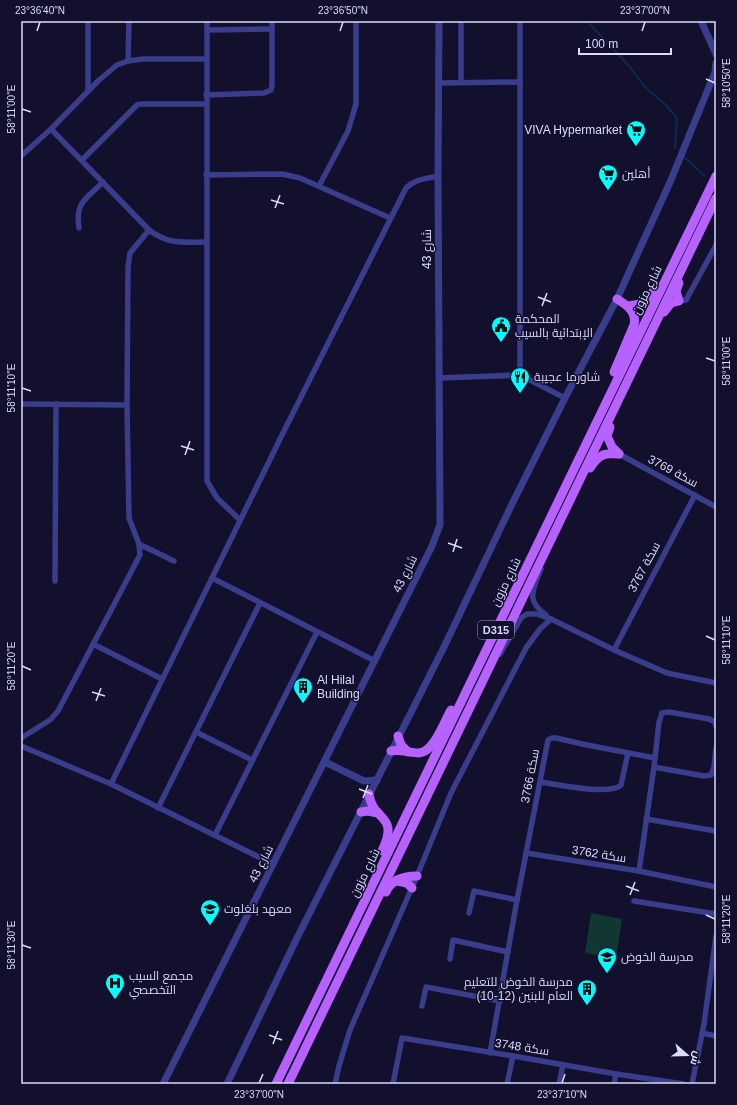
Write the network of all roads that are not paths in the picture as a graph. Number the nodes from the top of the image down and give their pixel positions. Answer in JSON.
{"nodes":[{"id":1,"x":88,"y":21,"type":"edge"},
{"id":2,"x":129,"y":21,"type":"edge"},
{"id":3,"x":207,"y":21,"type":"edge"},
{"id":4,"x":272,"y":21,"type":"edge"},
{"id":5,"x":356,"y":21,"type":"edge"},
{"id":6,"x":439,"y":21,"type":"edge"},
{"id":7,"x":461,"y":21,"type":"edge"},
{"id":8,"x":520,"y":21,"type":"edge"},
{"id":9,"x":701,"y":21,"type":"edge"},
{"id":10,"x":207,"y":30,"type":"junction"},
{"id":11,"x":272,"y":30,"type":"junction"},
{"id":12,"x":716,"y":54,"type":"edge"},
{"id":13,"x":206,"y":59,"type":"junction"},
{"id":14,"x":128,"y":60,"type":"junction"},
{"id":15,"x":716,"y":63,"type":"edge"},
{"id":16,"x":461,"y":82,"type":"junction"},
{"id":17,"x":520,"y":82,"type":"junction"},
{"id":18,"x":440,"y":83,"type":"junction"},
{"id":19,"x":88,"y":91,"type":"junction"},
{"id":20,"x":206,"y":95,"type":"junction"},
{"id":21,"x":206,"y":104,"type":"junction"},
{"id":22,"x":51,"y":129,"type":"junction"},
{"id":23,"x":21,"y":156,"type":"edge"},
{"id":24,"x":82,"y":160,"type":"junction"},
{"id":25,"x":206,"y":175,"type":"junction"},
{"id":26,"x":438,"y":176,"type":"junction"},
{"id":27,"x":716,"y":176,"type":"edge"},
{"id":28,"x":103,"y":182,"type":"junction"},
{"id":29,"x":318,"y":186,"type":"junction"},
{"id":30,"x":716,"y":198,"type":"edge"},
{"id":31,"x":390,"y":218,"type":"junction"},
{"id":32,"x":79,"y":228,"type":"dead end"},
{"id":33,"x":149,"y":230,"type":"junction"},
{"id":34,"x":690,"y":230,"type":"junction"},
{"id":35,"x":206,"y":242,"type":"junction"},
{"id":36,"x":716,"y":245,"type":"edge"},
{"id":37,"x":688,"y":255,"type":"junction"},
{"id":38,"x":617,"y":299,"type":"junction"},
{"id":39,"x":679,"y":301,"type":"junction"},
{"id":40,"x":628,"y":306,"type":"junction"},
{"id":41,"x":635,"y":367,"type":"junction"},
{"id":42,"x":520,"y":375,"type":"junction"},
{"id":43,"x":440,"y":378,"type":"junction"},
{"id":44,"x":565,"y":398,"type":"junction"},
{"id":45,"x":21,"y":404,"type":"edge"},
{"id":46,"x":56,"y":404,"type":"junction"},
{"id":47,"x":606,"y":404,"type":"junction"},
{"id":48,"x":128,"y":405,"type":"junction"},
{"id":49,"x":619,"y":454,"type":"junction"},
{"id":50,"x":695,"y":495,"type":"junction"},
{"id":51,"x":568,"y":503,"type":"junction"},
{"id":52,"x":716,"y":507,"type":"edge"},
{"id":53,"x":240,"y":520,"type":"junction"},
{"id":54,"x":139,"y":544,"type":"junction"},
{"id":55,"x":549,"y":544,"type":"junction"},
{"id":56,"x":174,"y":561,"type":"dead end"},
{"id":57,"x":212,"y":578,"type":"junction"},
{"id":58,"x":55,"y":581,"type":"dead end"},
{"id":59,"x":260,"y":603,"type":"junction"},
{"id":60,"x":551,"y":619,"type":"junction"},
{"id":61,"x":317,"y":632,"type":"junction"},
{"id":62,"x":93,"y":644,"type":"junction"},
{"id":63,"x":614,"y":650,"type":"junction"},
{"id":64,"x":375,"y":660,"type":"junction"},
{"id":65,"x":477,"y":669,"type":"junction"},
{"id":66,"x":488,"y":670,"type":"junction"},
{"id":67,"x":162,"y":679,"type":"junction"},
{"id":68,"x":716,"y":683,"type":"edge"},
{"id":69,"x":716,"y":726,"type":"edge"},
{"id":70,"x":196,"y":732,"type":"junction"},
{"id":71,"x":398,"y":736,"type":"junction"},
{"id":72,"x":21,"y":738,"type":"edge"},
{"id":73,"x":21,"y":746,"type":"edge"},
{"id":74,"x":716,"y":748,"type":"edge"},
{"id":75,"x":391,"y":751,"type":"junction"},
{"id":76,"x":408,"y":752,"type":"junction"},
{"id":77,"x":628,"y":753,"type":"junction"},
{"id":78,"x":655,"y":758,"type":"junction"},
{"id":79,"x":252,"y":760,"type":"junction"},
{"id":80,"x":325,"y":762,"type":"junction"},
{"id":81,"x":654,"y":768,"type":"junction"},
{"id":82,"x":377,"y":780,"type":"junction"},
{"id":83,"x":364,"y":781,"type":"junction"},
{"id":84,"x":540,"y":782,"type":"junction"},
{"id":85,"x":110,"y":784,"type":"junction"},
{"id":86,"x":369,"y":794,"type":"junction"},
{"id":87,"x":158,"y":808,"type":"junction"},
{"id":88,"x":360,"y":812,"type":"junction"},
{"id":89,"x":378,"y":813,"type":"junction"},
{"id":90,"x":646,"y":819,"type":"junction"},
{"id":91,"x":716,"y":831,"type":"edge"},
{"id":92,"x":215,"y":835,"type":"junction"},
{"id":93,"x":526,"y":853,"type":"junction"},
{"id":94,"x":273,"y":864,"type":"junction"},
{"id":95,"x":638,"y":871,"type":"junction"},
{"id":96,"x":417,"y":876,"type":"junction"},
{"id":97,"x":397,"y":881,"type":"junction"},
{"id":98,"x":716,"y":887,"type":"edge"},
{"id":99,"x":412,"y":888,"type":"junction"},
{"id":100,"x":517,"y":900,"type":"junction"},
{"id":101,"x":634,"y":901,"type":"dead end"},
{"id":102,"x":362,"y":906,"type":"junction"},
{"id":103,"x":469,"y":913,"type":"dead end"},
{"id":104,"x":716,"y":914,"type":"edge"},
{"id":105,"x":716,"y":936,"type":"edge"},
{"id":106,"x":359,"y":938,"type":"junction"},
{"id":107,"x":508,"y":952,"type":"junction"},
{"id":108,"x":450,"y":959,"type":"dead end"},
{"id":109,"x":713,"y":981,"type":"edge"},
{"id":110,"x":500,"y":1001,"type":"junction"},
{"id":111,"x":422,"y":1006,"type":"dead end"},
{"id":112,"x":702,"y":1033,"type":"junction"},
{"id":113,"x":716,"y":1036,"type":"edge"},
{"id":114,"x":490,"y":1053,"type":"junction"},
{"id":115,"x":513,"y":1056,"type":"junction"},
{"id":116,"x":563,"y":1065,"type":"junction"},
{"id":117,"x":616,"y":1074,"type":"junction"},
{"id":118,"x":669,"y":1083,"type":"edge"},
{"id":119,"x":162,"y":1084,"type":"edge"},
{"id":120,"x":227,"y":1084,"type":"edge"},
{"id":121,"x":276,"y":1084,"type":"edge"},
{"id":122,"x":288,"y":1084,"type":"edge"},
{"id":123,"x":335,"y":1084,"type":"edge"},
{"id":124,"x":393,"y":1084,"type":"edge"},
{"id":125,"x":507,"y":1084,"type":"edge"},
{"id":126,"x":560,"y":1084,"type":"edge"},
{"id":127,"x":614,"y":1084,"type":"edge"},
{"id":128,"x":684,"y":1084,"type":"edge"},
{"id":129,"x":692,"y":1084,"type":"edge"}],
"edges":[{"from":1,"to":19,"type":"street"},
{"from":2,"to":14,"type":"street"},
{"from":3,"to":10,"type":"street"},
{"from":4,"to":11,"type":"street"},
{"from":5,"to":29,"type":"street"},
{"from":6,"to":18,"type":"street","name":"شارع 43"},
{"from":7,"to":16,"type":"street"},
{"from":8,"to":17,"type":"street"},
{"from":9,"to":12,"type":"street"},
{"from":10,"to":11,"type":"street"},
{"from":10,"to":13,"type":"street"},
{"from":11,"to":20,"type":"street"},
{"from":13,"to":14,"type":"street"},
{"from":13,"to":20,"type":"street"},
{"from":14,"to":19,"type":"street"},
{"from":15,"to":38,"type":"street"},
{"from":16,"to":17,"type":"street"},
{"from":16,"to":18,"type":"street"},
{"from":17,"to":42,"type":"street"},
{"from":18,"to":26,"type":"street","name":"شارع 43"},
{"from":19,"to":22,"type":"street"},
{"from":20,"to":21,"type":"street"},
{"from":21,"to":24,"type":"street"},
{"from":21,"to":25,"type":"street"},
{"from":22,"to":23,"type":"street"},
{"from":22,"to":24,"type":"street"},
{"from":24,"to":28,"type":"street"},
{"from":25,"to":29,"type":"street"},
{"from":25,"to":35,"type":"street"},
{"from":26,"to":31,"type":"street"},
{"from":26,"to":43,"type":"street","name":"شارع 43"},
{"from":27,"to":34,"type":"main road","name":"شارع مزون","number":"D315"},
{"from":28,"to":32,"type":"street"},
{"from":28,"to":33,"type":"street"},
{"from":29,"to":31,"type":"street"},
{"from":30,"to":37,"type":"main road","name":"شارع مزون","number":"D315"},
{"from":31,"to":53,"type":"street"},
{"from":33,"to":35,"type":"street"},
{"from":33,"to":48,"type":"street"},
{"from":34,"to":40,"type":"main road"},
{"from":34,"to":47,"type":"main road","name":"شارع مزون","number":"D315"},
{"from":35,"to":53,"type":"street"},
{"from":36,"to":39,"type":"street"},
{"from":37,"to":39,"type":"main road"},
{"from":37,"to":41,"type":"main road","name":"شارع مزون","number":"D315"},
{"from":38,"to":40,"type":"main road"},
{"from":38,"to":44,"type":"street"},
{"from":39,"to":41,"type":"main road"},
{"from":40,"to":47,"type":"main road"},
{"from":41,"to":49,"type":"main road"},
{"from":41,"to":51,"type":"main road","name":"شارع مزون","number":"D315"},
{"from":42,"to":43,"type":"street"},
{"from":42,"to":44,"type":"street"},
{"from":43,"to":64,"type":"street","name":"شارع 43"},
{"from":44,"to":71,"type":"street"},
{"from":45,"to":46,"type":"street"},
{"from":46,"to":48,"type":"street"},
{"from":46,"to":58,"type":"street"},
{"from":47,"to":65,"type":"main road","name":"شارع مزون","number":"D315"},
{"from":48,"to":54,"type":"street"},
{"from":49,"to":50,"type":"street","name":"سكة 3769"},
{"from":49,"to":51,"type":"main road"},
{"from":50,"to":52,"type":"street","name":"سكة 3769"},
{"from":50,"to":63,"type":"street","name":"سكة 3767"},
{"from":51,"to":55,"type":"main road","name":"شارع مزون","number":"D315"},
{"from":53,"to":57,"type":"street"},
{"from":54,"to":56,"type":"street"},
{"from":54,"to":62,"type":"street"},
{"from":55,"to":60,"type":"street"},
{"from":55,"to":66,"type":"main road","name":"شارع مزون","number":"D315"},
{"from":57,"to":59,"type":"street"},
{"from":57,"to":67,"type":"street"},
{"from":59,"to":61,"type":"street"},
{"from":59,"to":70,"type":"street"},
{"from":60,"to":63,"type":"street"},
{"from":60,"to":66,"type":"street"},
{"from":60,"to":96,"type":"street"},
{"from":61,"to":64,"type":"street"},
{"from":61,"to":79,"type":"street"},
{"from":62,"to":67,"type":"street"},
{"from":62,"to":72,"type":"street"},
{"from":63,"to":68,"type":"street"},
{"from":64,"to":80,"type":"street","name":"شارع 43"},
{"from":65,"to":76,"type":"main road"},
{"from":65,"to":102,"type":"main road","name":"شارع مزون","number":"D315"},
{"from":66,"to":106,"type":"main road","name":"شارع مزون","number":"D315"},
{"from":67,"to":85,"type":"street"},
{"from":69,"to":78,"type":"street"},
{"from":70,"to":79,"type":"street"},
{"from":70,"to":87,"type":"street"},
{"from":71,"to":75,"type":"street"},
{"from":71,"to":76,"type":"main road"},
{"from":73,"to":85,"type":"street"},
{"from":74,"to":81,"type":"street"},
{"from":75,"to":76,"type":"main road"},
{"from":75,"to":82,"type":"street"},
{"from":77,"to":78,"type":"street","name":"سكة 3766"},
{"from":77,"to":84,"type":"street"},
{"from":77,"to":84,"type":"street","name":"سكة 3766"},
{"from":78,"to":81,"type":"street"},
{"from":79,"to":92,"type":"street"},
{"from":80,"to":83,"type":"street"},
{"from":80,"to":94,"type":"street","name":"شارع 43"},
{"from":81,"to":90,"type":"street"},
{"from":82,"to":83,"type":"street"},
{"from":82,"to":86,"type":"street"},
{"from":83,"to":86,"type":"street"},
{"from":84,"to":93,"type":"street","name":"سكة 3766"},
{"from":85,"to":87,"type":"street"},
{"from":86,"to":88,"type":"street"},
{"from":86,"to":89,"type":"main road"},
{"from":87,"to":92,"type":"street"},
{"from":88,"to":89,"type":"main road"},
{"from":88,"to":120,"type":"street"},
{"from":89,"to":102,"type":"main road"},
{"from":90,"to":91,"type":"street"},
{"from":90,"to":95,"type":"street"},
{"from":92,"to":94,"type":"street"},
{"from":93,"to":95,"type":"street","name":"سكة 3762"},
{"from":93,"to":100,"type":"street"},
{"from":94,"to":119,"type":"street","name":"شارع 43"},
{"from":95,"to":98,"type":"street","name":"سكة 3762"},
{"from":96,"to":97,"type":"main road"},
{"from":96,"to":99,"type":"street"},
{"from":97,"to":99,"type":"main road"},
{"from":97,"to":106,"type":"main road"},
{"from":99,"to":123,"type":"street"},
{"from":100,"to":103,"type":"street"},
{"from":100,"to":107,"type":"street"},
{"from":101,"to":104,"type":"street"},
{"from":102,"to":121,"type":"main road","name":"شارع مزون","number":"D315"},
{"from":105,"to":109,"type":"street"},
{"from":106,"to":122,"type":"main road","name":"شارع مزون","number":"D315"},
{"from":107,"to":108,"type":"street"},
{"from":107,"to":110,"type":"street"},
{"from":109,"to":112,"type":"street"},
{"from":110,"to":111,"type":"street"},
{"from":110,"to":114,"type":"street"},
{"from":112,"to":113,"type":"street"},
{"from":112,"to":129,"type":"street"},
{"from":114,"to":115,"type":"street","name":"سكة 3748"},
{"from":114,"to":124,"type":"street","name":"سكة 3748"},
{"from":115,"to":116,"type":"street","name":"سكة 3748"},
{"from":115,"to":125,"type":"street"},
{"from":116,"to":117,"type":"street","name":"سكة 3748"},
{"from":116,"to":126,"type":"street"},
{"from":117,"to":118,"type":"street","name":"سكة 3748"},
{"from":117,"to":127,"type":"street"},
{"from":118,"to":128,"type":"street","name":"سكة 3748"}]}
